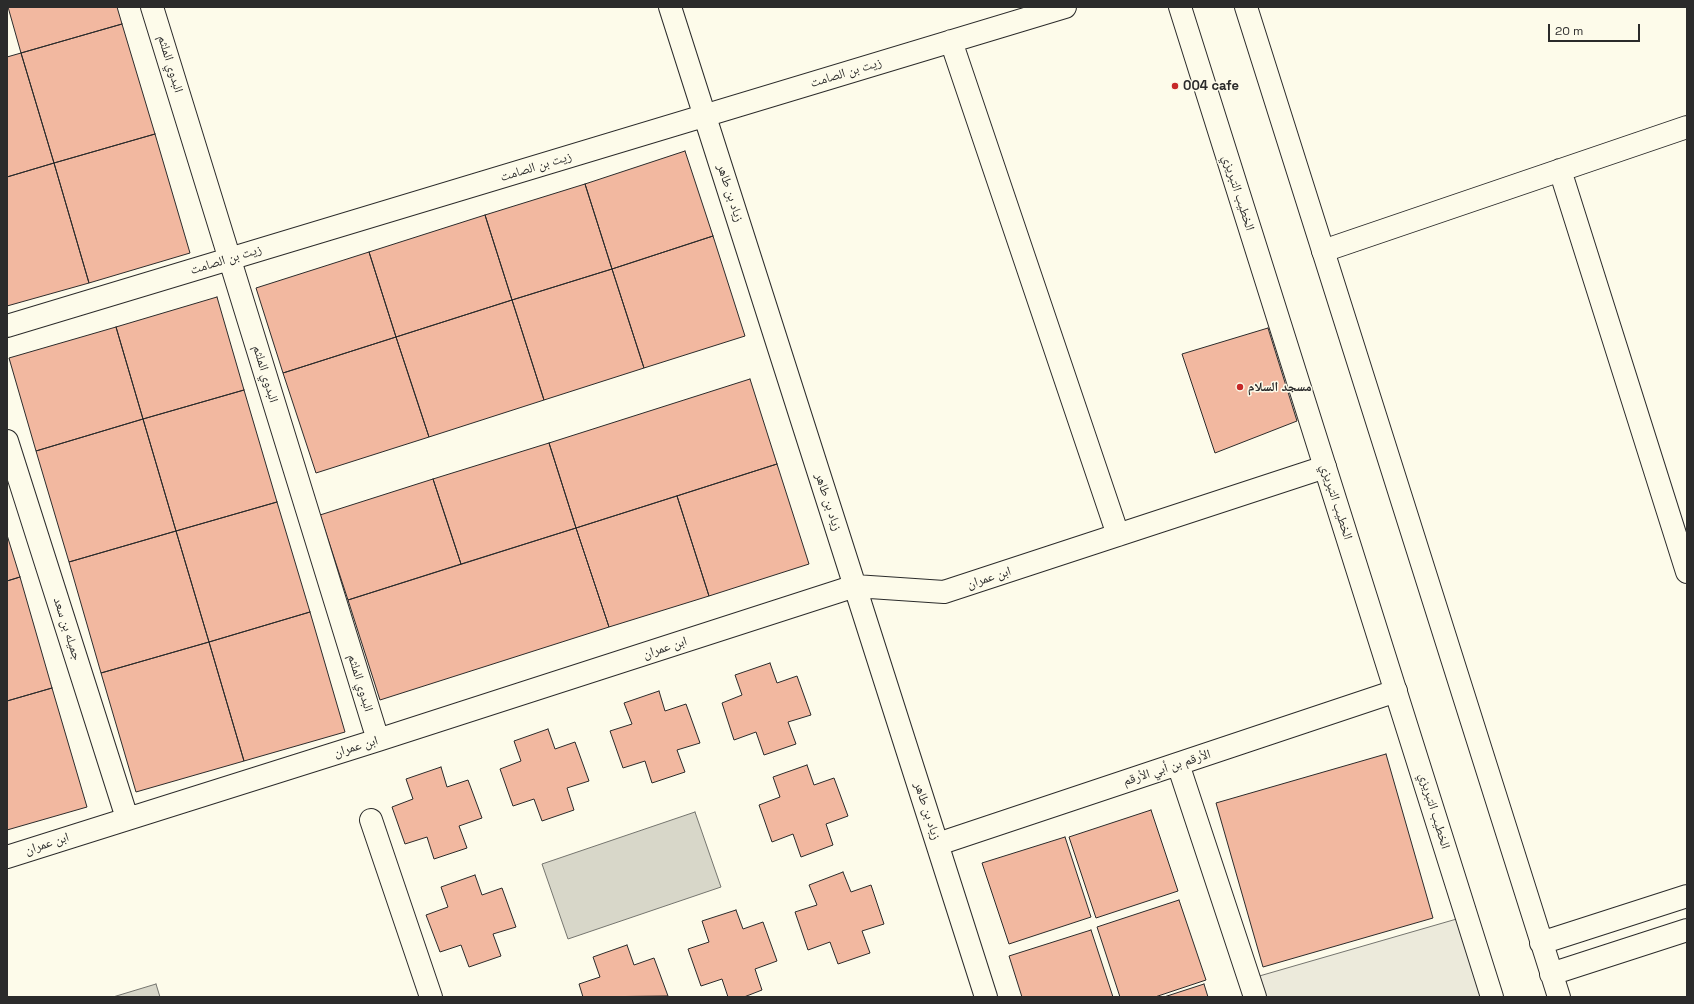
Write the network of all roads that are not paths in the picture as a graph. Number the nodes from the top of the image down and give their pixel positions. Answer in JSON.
{"nodes":[{"id":1,"x":152,"y":7,"type":"edge"},
{"id":2,"x":670,"y":7,"type":"edge"},
{"id":3,"x":1065,"y":7,"type":"edge"},
{"id":4,"x":1180,"y":7,"type":"edge"},
{"id":5,"x":1246,"y":7,"type":"edge"},
{"id":6,"x":952,"y":42,"type":"junction"},
{"id":7,"x":705,"y":116,"type":"junction"},
{"id":8,"x":1687,"y":127,"type":"edge"},
{"id":9,"x":1560,"y":170,"type":"junction"},
{"id":10,"x":1323,"y":251,"type":"junction"},
{"id":11,"x":230,"y":259,"type":"junction"},
{"id":12,"x":7,"y":326,"type":"edge"},
{"id":13,"x":7,"y":440,"type":"edge"},
{"id":14,"x":1325,"y":467,"type":"junction"},
{"id":15,"x":1118,"y":535,"type":"junction"},
{"id":16,"x":1687,"y":572,"type":"edge"},
{"id":17,"x":855,"y":586,"type":"junction"},
{"id":18,"x":1396,"y":691,"type":"junction"},
{"id":19,"x":378,"y":740,"type":"junction"},
{"id":20,"x":1178,"y":764,"type":"junction"},
{"id":21,"x":127,"y":818,"type":"junction"},
{"id":22,"x":371,"y":820,"type":"dead end"},
{"id":23,"x":938,"y":844,"type":"junction"},
{"id":24,"x":7,"y":857,"type":"edge"},
{"id":25,"x":1687,"y":896,"type":"edge"},
{"id":26,"x":1687,"y":930,"type":"edge"},
{"id":27,"x":1541,"y":943,"type":"junction"},
{"id":28,"x":1551,"y":974,"type":"junction"},
{"id":29,"x":432,"y":997,"type":"edge"},
{"id":30,"x":986,"y":997,"type":"edge"},
{"id":31,"x":1255,"y":997,"type":"edge"},
{"id":32,"x":1492,"y":997,"type":"edge"},
{"id":33,"x":1559,"y":997,"type":"edge"}],
"edges":[{"from":1,"to":11,"type":"street","name":"البدوي الملثم"},
{"from":2,"to":7,"type":"street","name":"زياد بن طاهر"},
{"from":3,"to":6,"type":"street","name":"زيت بن الصامت"},
{"from":4,"to":14,"type":"street","name":"الخطيب التبريزي"},
{"from":5,"to":10,"type":"street"},
{"from":6,"to":7,"type":"street","name":"زيت بن الصامت"},
{"from":6,"to":15,"type":"street"},
{"from":7,"to":11,"type":"street","name":"زيت بن الصامت"},
{"from":7,"to":17,"type":"street","name":"زياد بن طاهر"},
{"from":8,"to":9,"type":"street"},
{"from":9,"to":10,"type":"street"},
{"from":9,"to":16,"type":"street"},
{"from":10,"to":27,"type":"street"},
{"from":11,"to":12,"type":"street","name":"زيت بن الصامت"},
{"from":11,"to":19,"type":"street","name":"البدوي الملثم"},
{"from":13,"to":21,"type":"street","name":"جميله بن سعد"},
{"from":14,"to":15,"type":"street","name":"ابن عمران"},
{"from":14,"to":18,"type":"street","name":"الخطيب التبريزي"},
{"from":15,"to":17,"type":"street","name":"ابن عمران"},
{"from":17,"to":19,"type":"street","name":"ابن عمران"},
{"from":17,"to":23,"type":"street","name":"زياد بن طاهر"},
{"from":18,"to":20,"type":"street","name":"الأرقم بن أبي الأرقم"},
{"from":18,"to":32,"type":"street","name":"الخطيب التبريزي"},
{"from":19,"to":21,"type":"street","name":"ابن عمران"},
{"from":20,"to":23,"type":"street","name":"الأرقم بن أبي الأرقم"},
{"from":20,"to":31,"type":"street"},
{"from":21,"to":24,"type":"street","name":"ابن عمران"},
{"from":22,"to":29,"type":"street"},
{"from":23,"to":30,"type":"street","name":"زياد بن طاهر"},
{"from":25,"to":27,"type":"street"},
{"from":26,"to":28,"type":"street"},
{"from":27,"to":28,"type":"street"},
{"from":28,"to":33,"type":"street"}]}
